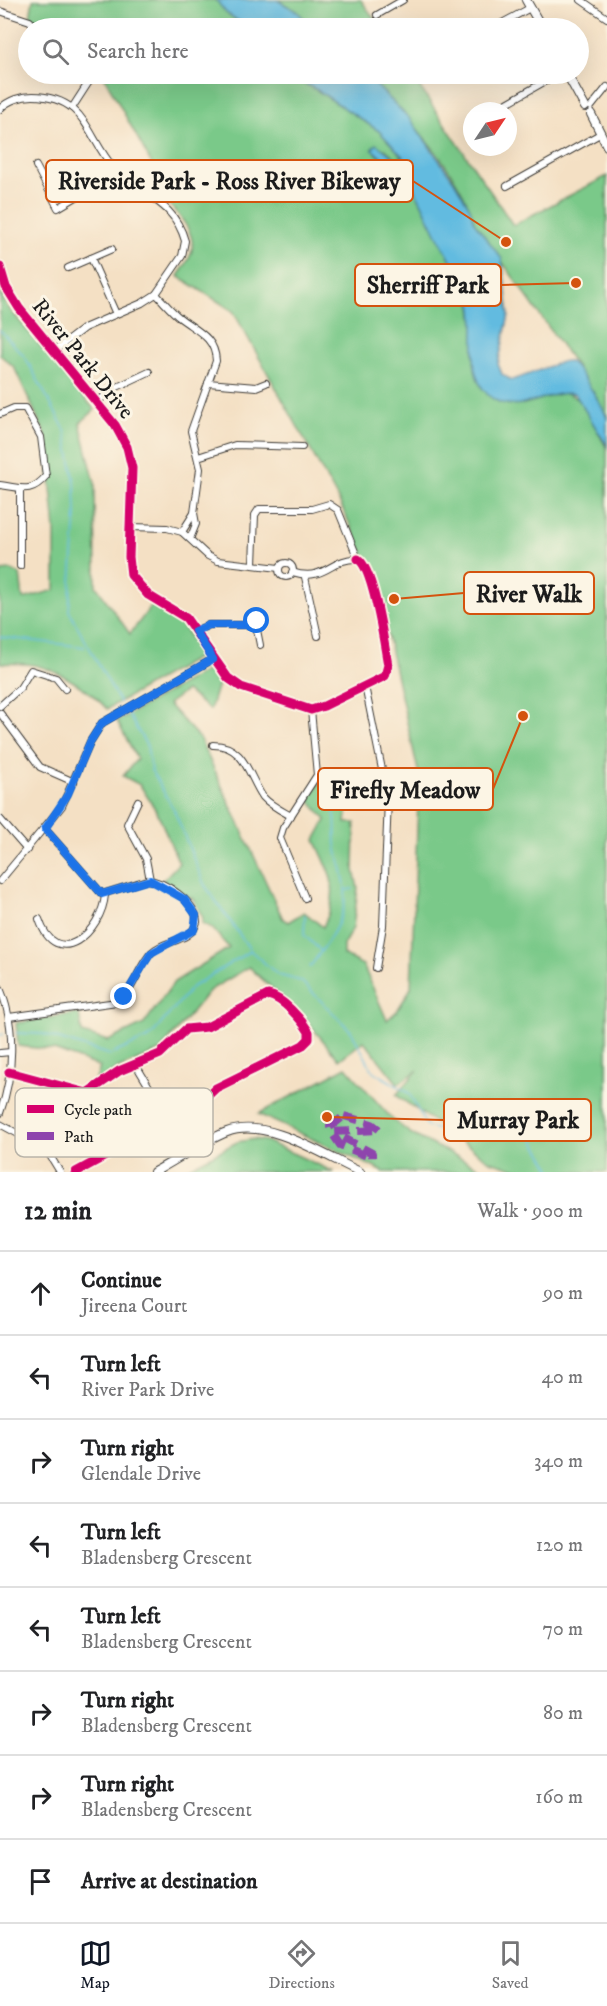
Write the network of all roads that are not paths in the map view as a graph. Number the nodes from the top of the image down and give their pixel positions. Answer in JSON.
{"nodes":[{"id":1,"x":403,"y":0,"type":"edge"},
{"id":2,"x":581,"y":0,"type":"edge"},
{"id":3,"x":528,"y":4,"type":"edge"},
{"id":4,"x":0,"y":10,"type":"edge"},
{"id":5,"x":377,"y":15,"type":"dead end"},
{"id":6,"x":22,"y":18,"type":"edge"},
{"id":7,"x":508,"y":18,"type":"edge"},
{"id":8,"x":536,"y":18,"type":"edge"},
{"id":9,"x":607,"y":18,"type":"edge"},
{"id":10,"x":88,"y":84,"type":"edge"},
{"id":11,"x":540,"y":84,"type":"edge"},
{"id":12,"x":573,"y":84,"type":"edge"},
{"id":13,"x":607,"y":87,"type":"edge"},
{"id":14,"x":509,"y":102,"type":"edge"},
{"id":15,"x":1,"y":105,"type":"edge"},
{"id":16,"x":72,"y":108,"type":"junction"},
{"id":17,"x":589,"y":109,"type":"junction"},
{"id":18,"x":600,"y":134,"type":"junction"},
{"id":19,"x":607,"y":146,"type":"edge"},
{"id":20,"x":36,"y":166,"type":"dead end"},
{"id":21,"x":118,"y":172,"type":"junction"},
{"id":22,"x":507,"y":186,"type":"dead end"},
{"id":23,"x":112,"y":249,"type":"dead end"},
{"id":24,"x":91,"y":258,"type":"junction"},
{"id":25,"x":0,"y":267,"type":"edge"},
{"id":26,"x":68,"y":268,"type":"dead end"},
{"id":27,"x":156,"y":294,"type":"junction"},
{"id":28,"x":116,"y":314,"type":"junction"},
{"id":29,"x":54,"y":351,"type":"junction"},
{"id":30,"x":149,"y":372,"type":"dead end"},
{"id":31,"x":208,"y":383,"type":"junction"},
{"id":32,"x":266,"y":383,"type":"dead end"},
{"id":33,"x":97,"y":402,"type":"junction"},
{"id":34,"x":0,"y":414,"type":"edge"},
{"id":35,"x":302,"y":447,"type":"dead end"},
{"id":36,"x":198,"y":456,"type":"junction"},
{"id":37,"x":0,"y":485,"type":"edge"},
{"id":38,"x":20,"y":490,"type":"junction"},
{"id":39,"x":194,"y":513,"type":"junction"},
{"id":40,"x":130,"y":527,"type":"junction"},
{"id":41,"x":182,"y":532,"type":"junction"},
{"id":42,"x":190,"y":539,"type":"junction"},
{"id":43,"x":358,"y":559,"type":"junction"},
{"id":44,"x":253,"y":564,"type":"junction"},
{"id":45,"x":20,"y":566,"type":"dead end"},
{"id":46,"x":305,"y":577,"type":"junction"},
{"id":47,"x":195,"y":631,"type":"junction"},
{"id":48,"x":318,"y":636,"type":"dead end"},
{"id":49,"x":260,"y":645,"type":"dead end"},
{"id":50,"x":213,"y":659,"type":"junction"},
{"id":51,"x":365,"y":686,"type":"junction"},
{"id":52,"x":65,"y":689,"type":"dead end"},
{"id":53,"x":0,"y":706,"type":"edge"},
{"id":54,"x":311,"y":710,"type":"junction"},
{"id":55,"x":0,"y":714,"type":"edge"},
{"id":56,"x":213,"y":746,"type":"dead end"},
{"id":57,"x":317,"y":775,"type":"junction"},
{"id":58,"x":74,"y":782,"type":"junction"},
{"id":59,"x":387,"y":790,"type":"junction"},
{"id":60,"x":138,"y":801,"type":"dead end"},
{"id":61,"x":291,"y":816,"type":"junction"},
{"id":62,"x":0,"y":819,"type":"edge"},
{"id":63,"x":45,"y":829,"type":"junction"},
{"id":64,"x":27,"y":850,"type":"junction"},
{"id":65,"x":150,"y":880,"type":"junction"},
{"id":66,"x":0,"y":881,"type":"edge"},
{"id":67,"x":105,"y":896,"type":"junction"},
{"id":68,"x":305,"y":898,"type":"dead end"},
{"id":69,"x":39,"y":920,"type":"dead end"},
{"id":70,"x":375,"y":968,"type":"dead end"},
{"id":71,"x":0,"y":988,"type":"edge"},
{"id":72,"x":9,"y":1017,"type":"junction"},
{"id":73,"x":11,"y":1052,"type":"junction"},
{"id":74,"x":0,"y":1053,"type":"edge"},
{"id":75,"x":136,"y":1065,"type":"junction"},
{"id":76,"x":9,"y":1072,"type":"junction"},
{"id":77,"x":68,"y":1088,"type":"edge"},
{"id":78,"x":94,"y":1088,"type":"edge"},
{"id":79,"x":150,"y":1088,"type":"edge"},
{"id":80,"x":213,"y":1091,"type":"edge"},
{"id":81,"x":0,"y":1113,"type":"edge"},
{"id":82,"x":0,"y":1124,"type":"edge"},
{"id":83,"x":15,"y":1131,"type":"edge"},
{"id":84,"x":213,"y":1140,"type":"edge"},
{"id":85,"x":51,"y":1157,"type":"edge"},
{"id":86,"x":105,"y":1157,"type":"edge"},
{"id":87,"x":181,"y":1157,"type":"edge"},
{"id":88,"x":60,"y":1172,"type":"edge"},
{"id":89,"x":76,"y":1172,"type":"edge"},
{"id":90,"x":154,"y":1172,"type":"edge"},
{"id":91,"x":360,"y":1172,"type":"edge"}],
"edges":[{"from":1,"to":5,"type":"street"},
{"from":2,"to":9,"type":"street"},
{"from":3,"to":7,"type":"street"},
{"from":3,"to":8,"type":"street"},
{"from":4,"to":6,"type":"street"},
{"from":10,"to":16,"type":"street"},
{"from":11,"to":14,"type":"street"},
{"from":12,"to":17,"type":"street"},
{"from":13,"to":17,"type":"street"},
{"from":15,"to":16,"type":"street"},
{"from":16,"to":21,"type":"street"},
{"from":17,"to":18,"type":"street"},
{"from":18,"to":19,"type":"street"},
{"from":18,"to":22,"type":"street"},
{"from":20,"to":21,"type":"street"},
{"from":21,"to":27,"type":"street"},
{"from":23,"to":24,"type":"street"},
{"from":24,"to":26,"type":"street"},
{"from":24,"to":28,"type":"street"},
{"from":25,"to":29,"type":"street","name":"River Park Drive"},
{"from":27,"to":28,"type":"street"},
{"from":27,"to":31,"type":"street"},
{"from":28,"to":29,"type":"street"},
{"from":29,"to":33,"type":"street","name":"River Park Drive"},
{"from":30,"to":33,"type":"street"},
{"from":31,"to":32,"type":"street"},
{"from":31,"to":36,"type":"street"},
{"from":33,"to":40,"type":"street","name":"River Park Drive"},
{"from":34,"to":38,"type":"street"},
{"from":35,"to":36,"type":"street"},
{"from":36,"to":39,"type":"street"},
{"from":37,"to":38,"type":"street"},
{"from":38,"to":45,"type":"street"},
{"from":39,"to":41,"type":"street"},
{"from":39,"to":42,"type":"street"},
{"from":40,"to":41,"type":"street"},
{"from":40,"to":47,"type":"street","name":"River Park Drive"},
{"from":41,"to":42,"type":"street"},
{"from":42,"to":44,"type":"street"},
{"from":43,"to":44,"type":"street"},
{"from":43,"to":46,"type":"street"},
{"from":43,"to":51,"type":"street"},
{"from":44,"to":46,"type":"street"},
{"from":46,"to":48,"type":"street"},
{"from":47,"to":49,"type":"street"},
{"from":47,"to":50,"type":"street","name":"River Park Drive"},
{"from":50,"to":54,"type":"street","name":"River Park Drive"},
{"from":50,"to":58,"type":"street"},
{"from":51,"to":54,"type":"street"},
{"from":51,"to":59,"type":"street"},
{"from":52,"to":53,"type":"street"},
{"from":54,"to":57,"type":"street"},
{"from":55,"to":58,"type":"street"},
{"from":56,"to":61,"type":"street"},
{"from":57,"to":59,"type":"street"},
{"from":57,"to":61,"type":"street"},
{"from":58,"to":63,"type":"street"},
{"from":59,"to":70,"type":"street"},
{"from":60,"to":65,"type":"street"},
{"from":61,"to":68,"type":"street"},
{"from":62,"to":64,"type":"street"},
{"from":63,"to":64,"type":"street"},
{"from":63,"to":67,"type":"street"},
{"from":64,"to":66,"type":"street"},
{"from":65,"to":67,"type":"street"},
{"from":65,"to":72,"type":"street"},
{"from":67,"to":69,"type":"street"},
{"from":71,"to":72,"type":"street"},
{"from":72,"to":73,"type":"street"},
{"from":73,"to":74,"type":"street"},
{"from":73,"to":76,"type":"street"},
{"from":75,"to":78,"type":"street"},
{"from":75,"to":79,"type":"street"},
{"from":75,"to":80,"type":"street"},
{"from":76,"to":77,"type":"street"},
{"from":76,"to":81,"type":"street"},
{"from":82,"to":83,"type":"street"},
{"from":84,"to":91,"type":"street"},
{"from":85,"to":88,"type":"street"},
{"from":86,"to":89,"type":"street"},
{"from":87,"to":90,"type":"street"}]}
